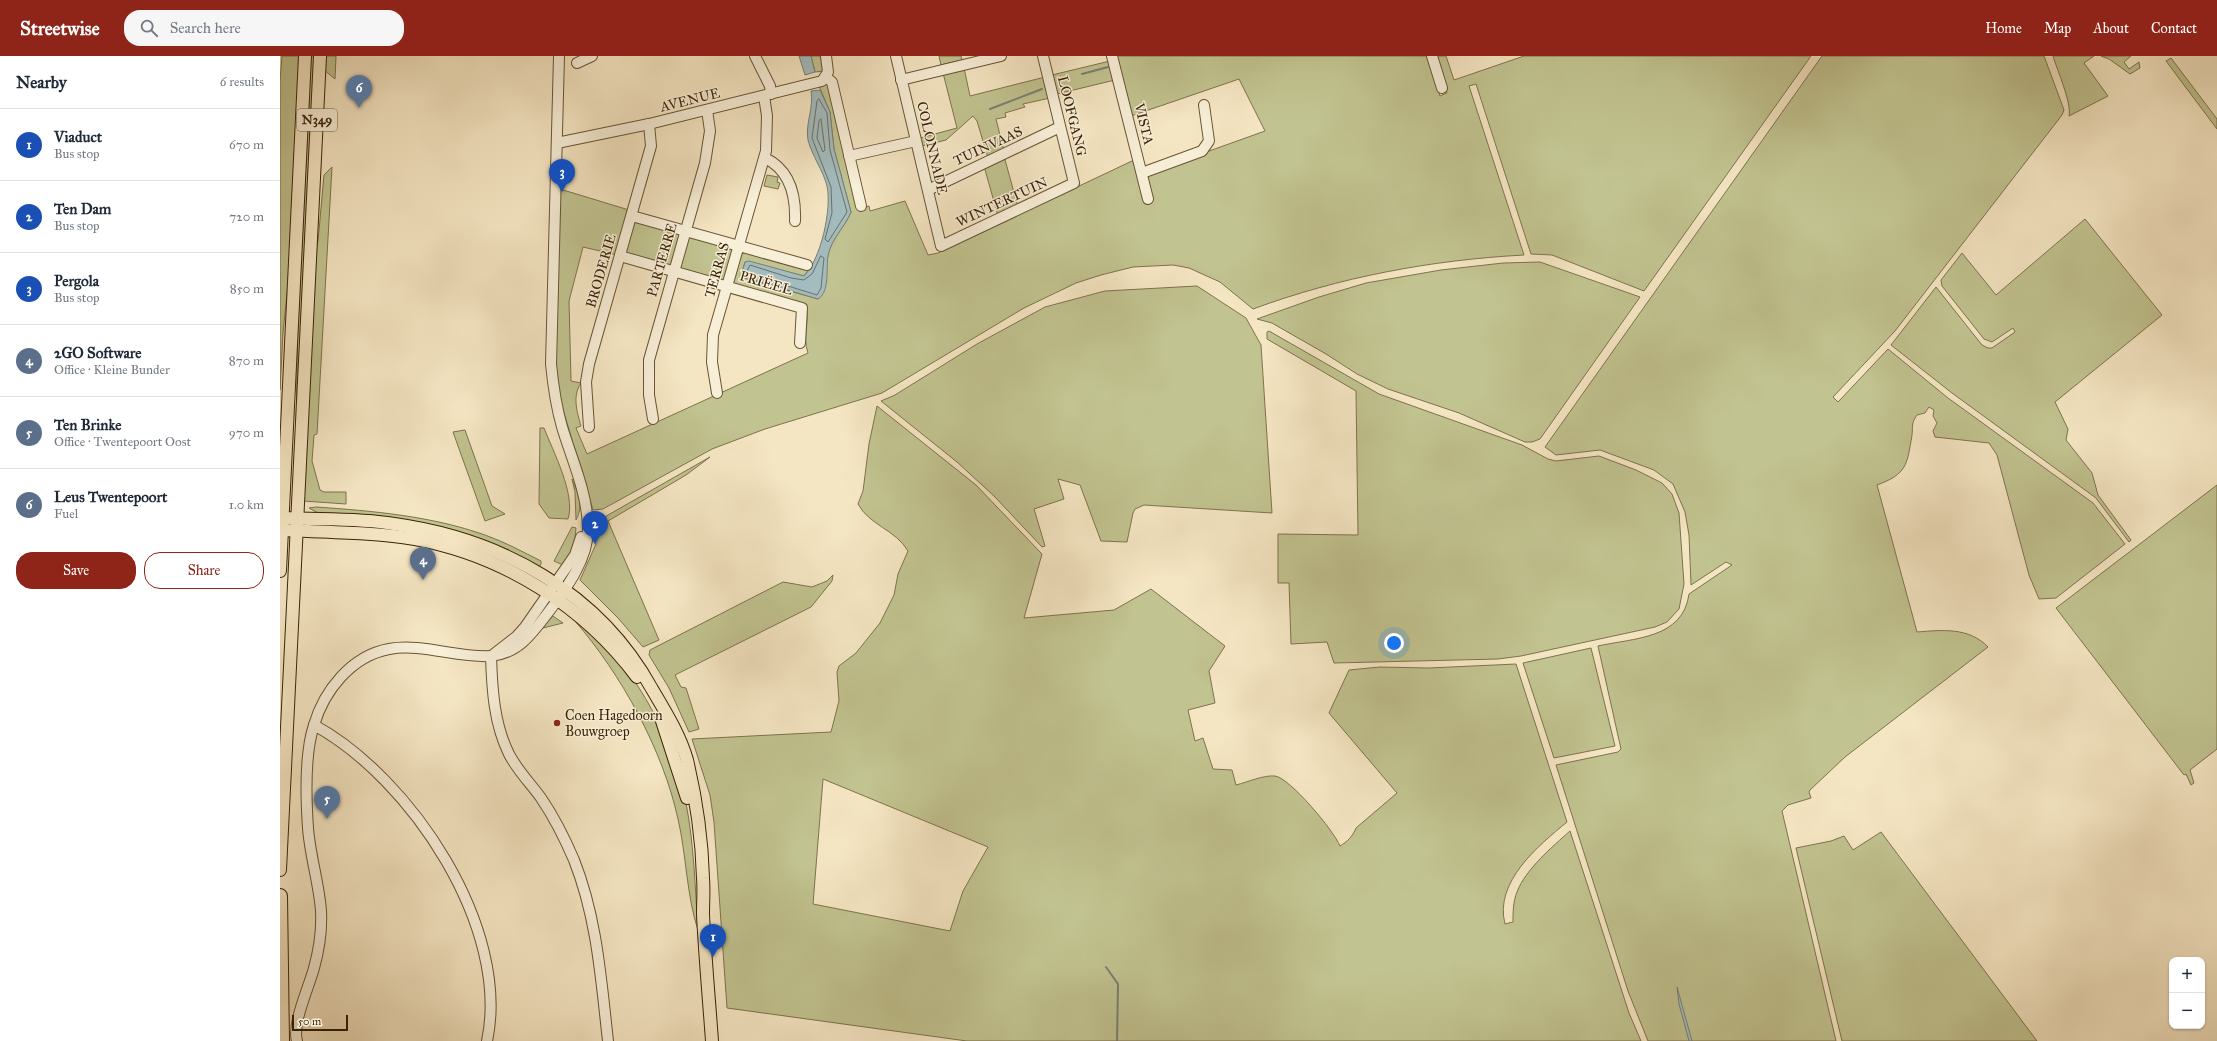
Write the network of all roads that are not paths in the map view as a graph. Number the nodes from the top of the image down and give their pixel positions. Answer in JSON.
{"nodes":[{"id":1,"x":305,"y":56,"type":"edge"},
{"id":2,"x":320,"y":56,"type":"edge"},
{"id":3,"x":559,"y":56,"type":"edge"},
{"id":4,"x":592,"y":56,"type":"edge"},
{"id":5,"x":755,"y":56,"type":"edge"},
{"id":6,"x":826,"y":56,"type":"edge"},
{"id":7,"x":896,"y":56,"type":"edge"},
{"id":8,"x":1001,"y":56,"type":"edge"},
{"id":9,"x":1043,"y":56,"type":"edge"},
{"id":10,"x":1112,"y":56,"type":"edge"},
{"id":11,"x":1432,"y":56,"type":"edge"},
{"id":12,"x":577,"y":63,"type":"dead end"},
{"id":13,"x":826,"y":77,"type":"junction"},
{"id":14,"x":901,"y":80,"type":"junction"},
{"id":15,"x":1442,"y":88,"type":"dead end"},
{"id":16,"x":768,"y":95,"type":"junction"},
{"id":17,"x":1204,"y":105,"type":"dead end"},
{"id":18,"x":707,"y":110,"type":"junction"},
{"id":19,"x":649,"y":124,"type":"junction"},
{"id":20,"x":1060,"y":127,"type":"junction"},
{"id":21,"x":916,"y":141,"type":"junction"},
{"id":22,"x":557,"y":144,"type":"junction"},
{"id":23,"x":849,"y":156,"type":"junction"},
{"id":24,"x":765,"y":158,"type":"junction"},
{"id":25,"x":1142,"y":173,"type":"junction"},
{"id":26,"x":1074,"y":183,"type":"joint"},
{"id":27,"x":928,"y":190,"type":"junction"},
{"id":28,"x":1148,"y":199,"type":"dead end"},
{"id":29,"x":861,"y":206,"type":"dead end"},
{"id":30,"x":632,"y":216,"type":"junction"},
{"id":31,"x":795,"y":221,"type":"dead end"},
{"id":32,"x":685,"y":231,"type":"junction"},
{"id":33,"x":739,"y":246,"type":"junction"},
{"id":34,"x":941,"y":246,"type":"joint"},
{"id":35,"x":620,"y":256,"type":"junction"},
{"id":36,"x":807,"y":265,"type":"dead end"},
{"id":37,"x":673,"y":271,"type":"junction"},
{"id":38,"x":727,"y":287,"type":"junction"},
{"id":39,"x":800,"y":343,"type":"dead end"},
{"id":40,"x":717,"y":393,"type":"dead end"},
{"id":41,"x":653,"y":419,"type":"dead end"},
{"id":42,"x":589,"y":427,"type":"dead end"},
{"id":43,"x":281,"y":524,"type":"edge"},
{"id":44,"x":297,"y":525,"type":"junction"},
{"id":45,"x":280,"y":571,"type":"edge"},
{"id":46,"x":560,"y":586,"type":"junction"},
{"id":47,"x":553,"y":597,"type":"junction"},
{"id":48,"x":491,"y":656,"type":"junction"},
{"id":49,"x":314,"y":725,"type":"junction"},
{"id":50,"x":280,"y":870,"type":"edge"},
{"id":51,"x":280,"y":896,"type":"edge"},
{"id":52,"x":703,"y":912,"type":"junction"},
{"id":53,"x":282,"y":1041,"type":"edge"},
{"id":54,"x":297,"y":1041,"type":"edge"},
{"id":55,"x":487,"y":1041,"type":"edge"},
{"id":56,"x":608,"y":1041,"type":"edge"},
{"id":57,"x":712,"y":1041,"type":"edge"}],
"edges":[{"from":1,"to":43,"type":"main road","number":"N349"},
{"from":2,"to":44,"type":"main road","number":"N349"},
{"from":3,"to":22,"type":"street"},
{"from":4,"to":12,"type":"street"},
{"from":5,"to":16,"type":"street","name":"TERRAS"},
{"from":6,"to":13,"type":"street"},
{"from":7,"to":14,"type":"street","name":"COLONNADE"},
{"from":8,"to":14,"type":"street"},
{"from":9,"to":20,"type":"street","name":"LOOFGANG"},
{"from":10,"to":25,"type":"street","name":"VISTA"},
{"from":11,"to":15,"type":"street"},
{"from":13,"to":16,"type":"street","name":"AVENUE"},
{"from":13,"to":23,"type":"street"},
{"from":14,"to":21,"type":"street","name":"COLONNADE"},
{"from":16,"to":18,"type":"street","name":"AVENUE"},
{"from":16,"to":24,"type":"street","name":"TERRAS"},
{"from":17,"to":25,"type":"street"},
{"from":18,"to":19,"type":"street","name":"AVENUE"},
{"from":18,"to":32,"type":"street","name":"PARTERRE"},
{"from":19,"to":22,"type":"street","name":"AVENUE"},
{"from":19,"to":30,"type":"street","name":"BRODERIE"},
{"from":20,"to":26,"type":"street","name":"LOOFGANG"},
{"from":20,"to":27,"type":"street","name":"TUINVAAS"},
{"from":21,"to":23,"type":"street"},
{"from":21,"to":27,"type":"street","name":"COLONNADE"},
{"from":22,"to":46,"type":"street"},
{"from":23,"to":29,"type":"street"},
{"from":24,"to":31,"type":"street"},
{"from":24,"to":33,"type":"street","name":"TERRAS"},
{"from":25,"to":28,"type":"street","name":"VISTA"},
{"from":26,"to":34,"type":"street","name":"WINTERTUIN"},
{"from":27,"to":34,"type":"street","name":"COLONNADE"},
{"from":30,"to":32,"type":"street"},
{"from":30,"to":35,"type":"street","name":"BRODERIE"},
{"from":32,"to":33,"type":"street"},
{"from":32,"to":37,"type":"street","name":"PARTERRE"},
{"from":33,"to":36,"type":"street"},
{"from":33,"to":38,"type":"street","name":"TERRAS"},
{"from":35,"to":37,"type":"street","name":"PRIËEL"},
{"from":35,"to":42,"type":"street","name":"BRODERIE"},
{"from":37,"to":38,"type":"street","name":"PRIËEL"},
{"from":37,"to":41,"type":"street","name":"PARTERRE"},
{"from":38,"to":39,"type":"street","name":"PRIËEL"},
{"from":38,"to":40,"type":"street","name":"TERRAS"},
{"from":43,"to":44,"type":"main road"},
{"from":43,"to":45,"type":"main road","number":"N349"},
{"from":44,"to":46,"type":"main road"},
{"from":44,"to":47,"type":"main road"},
{"from":44,"to":50,"type":"main road","number":"N349"},
{"from":46,"to":47,"type":"street"},
{"from":46,"to":52,"type":"main road"},
{"from":47,"to":48,"type":"street"},
{"from":47,"to":52,"type":"main road"},
{"from":48,"to":49,"type":"street"},
{"from":48,"to":56,"type":"street"},
{"from":49,"to":54,"type":"street"},
{"from":49,"to":55,"type":"street"},
{"from":51,"to":53,"type":"highway"},
{"from":52,"to":57,"type":"main road"}]}
